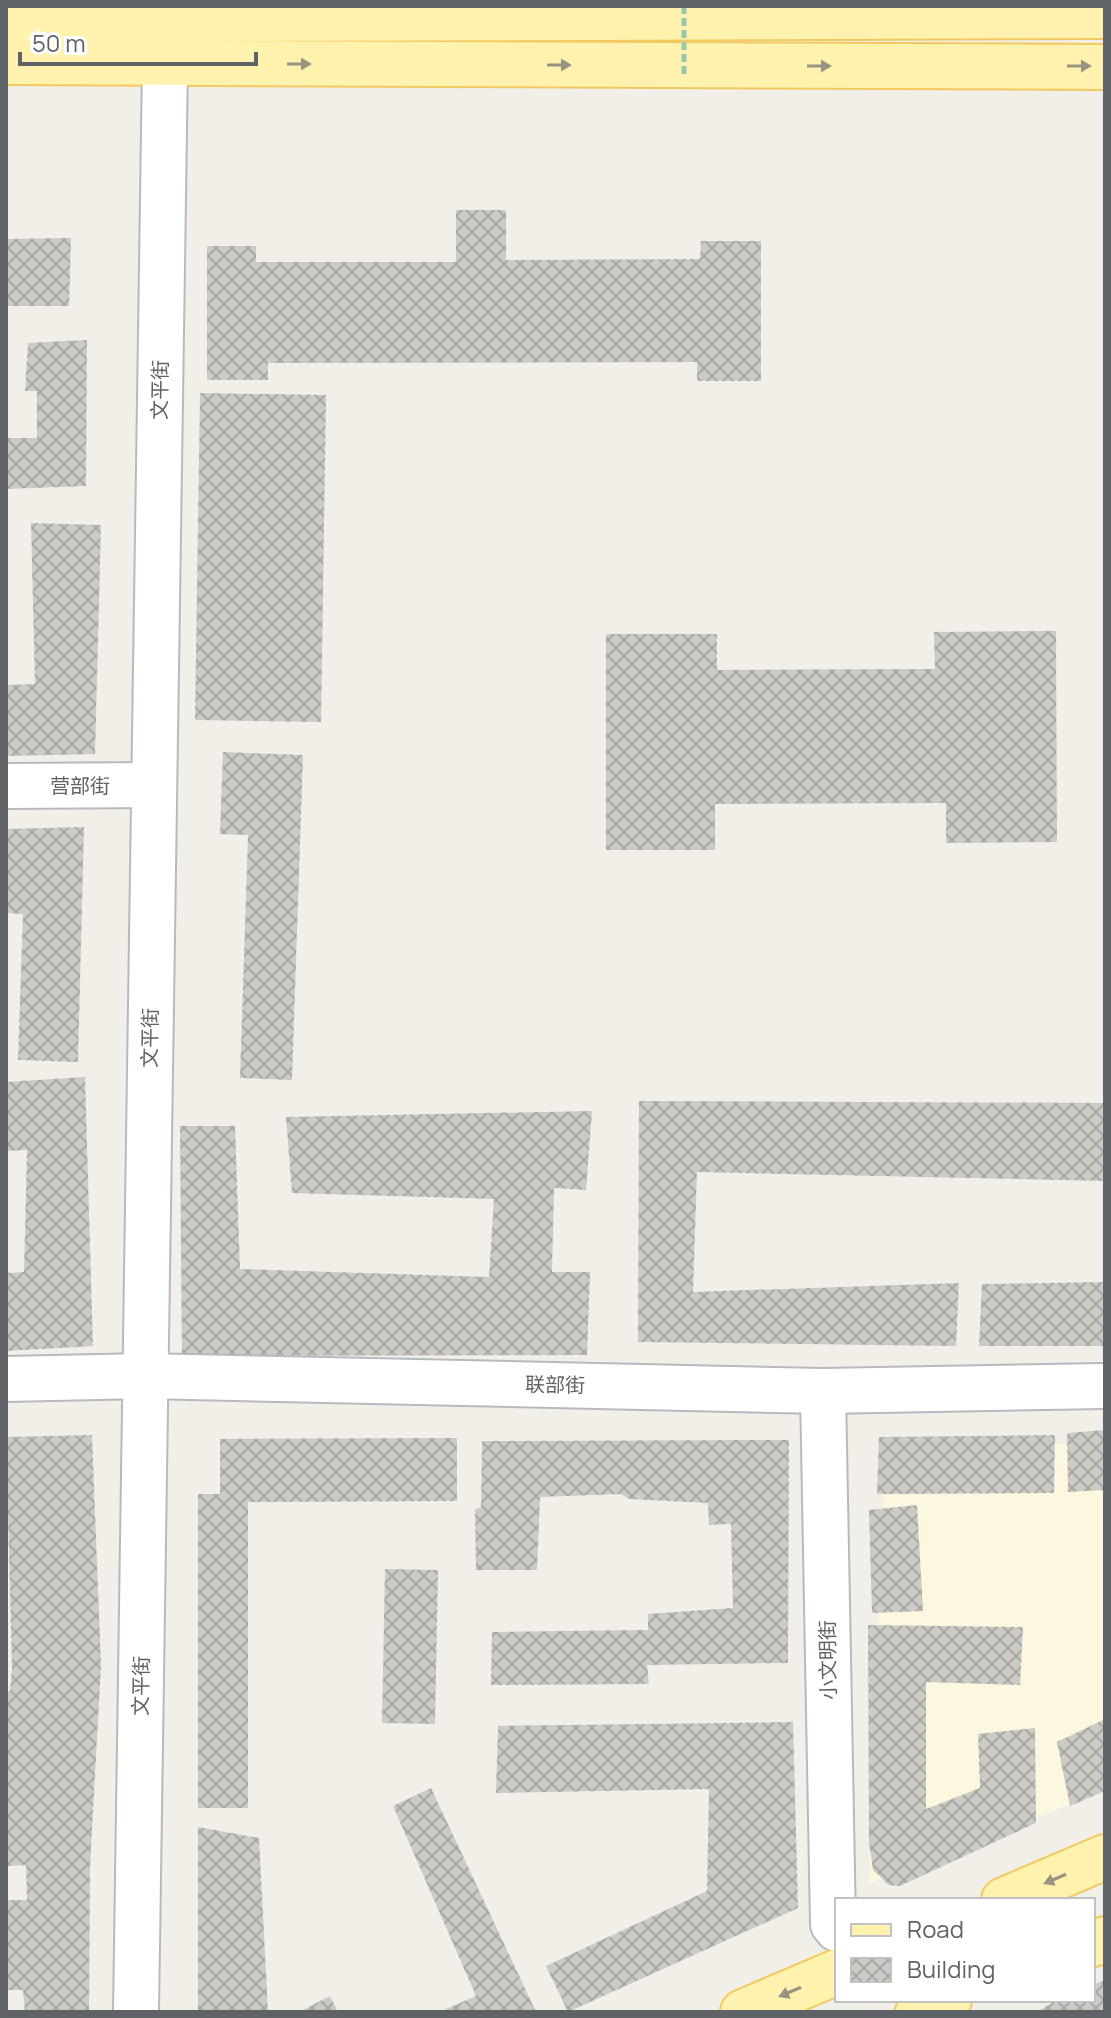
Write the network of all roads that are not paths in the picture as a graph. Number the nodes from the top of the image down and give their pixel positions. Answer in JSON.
{"nodes":[{"id":1,"x":1105,"y":16,"type":"edge"},
{"id":2,"x":6,"y":20,"type":"edge"},
{"id":3,"x":6,"y":62,"type":"edge"},
{"id":4,"x":165,"y":64,"type":"junction"},
{"id":5,"x":1105,"y":67,"type":"edge"},
{"id":6,"x":154,"y":785,"type":"junction"},
{"id":7,"x":6,"y":786,"type":"edge"},
{"id":8,"x":145,"y":1376,"type":"junction"},
{"id":9,"x":6,"y":1379,"type":"edge"},
{"id":10,"x":1105,"y":1386,"type":"edge"},
{"id":11,"x":823,"y":1391,"type":"junction"},
{"id":12,"x":1105,"y":1857,"type":"edge"},
{"id":13,"x":1009,"y":1898,"type":"edge"},
{"id":14,"x":835,"y":1926,"type":"edge"},
{"id":15,"x":835,"y":1973,"type":"edge"},
{"id":16,"x":944,"y":2002,"type":"edge"},
{"id":17,"x":136,"y":2012,"type":"edge"},
{"id":18,"x":743,"y":2012,"type":"edge"},
{"id":19,"x":918,"y":2012,"type":"edge"}],
"edges":[{"from":1,"to":2,"type":"main road"},
{"from":3,"to":4,"type":"main road"},
{"from":4,"to":5,"type":"main road","one_way":true},
{"from":4,"to":6,"type":"street","name":"文平街"},
{"from":6,"to":7,"type":"street","name":"营部街"},
{"from":6,"to":8,"type":"street","name":"文平街"},
{"from":8,"to":9,"type":"street","name":"联部街"},
{"from":8,"to":11,"type":"street","name":"联部街"},
{"from":8,"to":17,"type":"street","name":"文平街"},
{"from":10,"to":11,"type":"street","name":"联部街"},
{"from":11,"to":14,"type":"street","name":"小文明街"},
{"from":12,"to":13,"type":"main road","one_way":true},
{"from":15,"to":18,"type":"main road","one_way":true},
{"from":16,"to":19,"type":"main road"}]}
